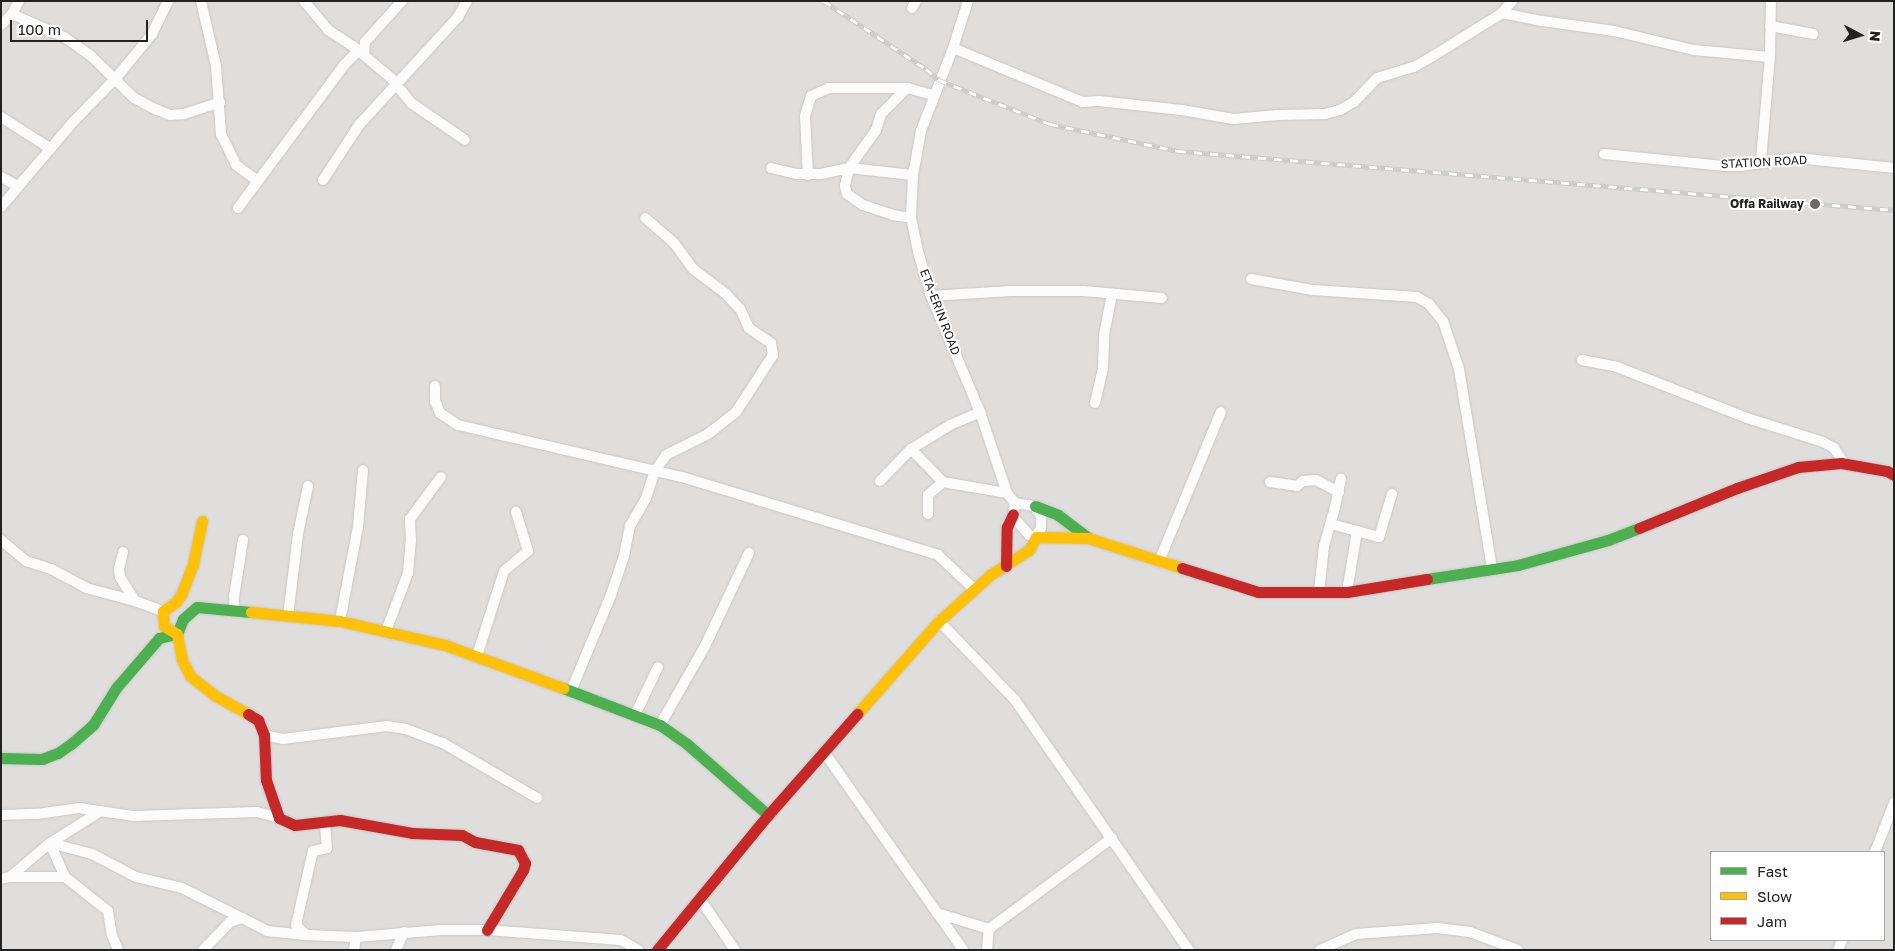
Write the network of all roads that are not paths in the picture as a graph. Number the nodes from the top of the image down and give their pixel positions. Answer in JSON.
{"nodes":[{"id":1,"x":19,"y":1,"type":"edge"},
{"id":2,"x":168,"y":1,"type":"edge"},
{"id":3,"x":201,"y":1,"type":"edge"},
{"id":4,"x":304,"y":1,"type":"edge"},
{"id":5,"x":402,"y":1,"type":"edge"},
{"id":6,"x":467,"y":1,"type":"edge"},
{"id":7,"x":968,"y":1,"type":"edge"},
{"id":8,"x":1512,"y":1,"type":"edge"},
{"id":9,"x":1771,"y":1,"type":"edge"},
{"id":10,"x":1502,"y":13,"type":"junction"},
{"id":11,"x":12,"y":14,"type":"junction"},
{"id":12,"x":1,"y":25,"type":"edge"},
{"id":13,"x":1770,"y":26,"type":"junction"},
{"id":14,"x":1813,"y":34,"type":"dead end"},
{"id":15,"x":953,"y":48,"type":"junction"},
{"id":16,"x":361,"y":52,"type":"junction"},
{"id":17,"x":1770,"y":57,"type":"junction"},
{"id":18,"x":116,"y":78,"type":"junction"},
{"id":19,"x":396,"y":84,"type":"junction"},
{"id":20,"x":907,"y":88,"type":"junction"},
{"id":21,"x":934,"y":95,"type":"junction"},
{"id":22,"x":220,"y":102,"type":"junction"},
{"id":23,"x":1,"y":117,"type":"edge"},
{"id":24,"x":465,"y":140,"type":"dead end"},
{"id":25,"x":51,"y":149,"type":"junction"},
{"id":26,"x":1604,"y":154,"type":"dead end"},
{"id":27,"x":1761,"y":161,"type":"junction"},
{"id":28,"x":771,"y":168,"type":"dead end"},
{"id":29,"x":849,"y":168,"type":"junction"},
{"id":30,"x":1894,"y":168,"type":"edge"},
{"id":31,"x":808,"y":174,"type":"junction"},
{"id":32,"x":913,"y":175,"type":"junction"},
{"id":33,"x":1,"y":177,"type":"edge"},
{"id":34,"x":323,"y":180,"type":"dead end"},
{"id":35,"x":258,"y":181,"type":"junction"},
{"id":36,"x":18,"y":186,"type":"junction"},
{"id":37,"x":1,"y":207,"type":"edge"},
{"id":38,"x":238,"y":208,"type":"dead end"},
{"id":39,"x":645,"y":218,"type":"dead end"},
{"id":40,"x":911,"y":218,"type":"junction"},
{"id":41,"x":1251,"y":278,"type":"dead end"},
{"id":42,"x":1112,"y":294,"type":"junction"},
{"id":43,"x":931,"y":296,"type":"junction"},
{"id":44,"x":1162,"y":298,"type":"dead end"},
{"id":45,"x":1582,"y":360,"type":"dead end"},
{"id":46,"x":435,"y":386,"type":"dead end"},
{"id":47,"x":1095,"y":404,"type":"dead end"},
{"id":48,"x":980,"y":412,"type":"junction"},
{"id":49,"x":1221,"y":412,"type":"dead end"},
{"id":50,"x":911,"y":449,"type":"junction"},
{"id":51,"x":1844,"y":464,"type":"junction"},
{"id":52,"x":364,"y":470,"type":"dead end"},
{"id":53,"x":655,"y":471,"type":"junction"},
{"id":54,"x":1894,"y":475,"type":"edge"},
{"id":55,"x":441,"y":477,"type":"dead end"},
{"id":56,"x":1341,"y":479,"type":"dead end"},
{"id":57,"x":880,"y":481,"type":"dead end"},
{"id":58,"x":943,"y":482,"type":"junction"},
{"id":59,"x":1270,"y":482,"type":"dead end"},
{"id":60,"x":308,"y":486,"type":"dead end"},
{"id":61,"x":1007,"y":492,"type":"junction"},
{"id":62,"x":1339,"y":492,"type":"junction"},
{"id":63,"x":1392,"y":494,"type":"dead end"},
{"id":64,"x":1035,"y":506,"type":"junction"},
{"id":65,"x":1014,"y":508,"type":"junction"},
{"id":66,"x":516,"y":512,"type":"dead end"},
{"id":67,"x":928,"y":514,"type":"dead end"},
{"id":68,"x":202,"y":521,"type":"dead end"},
{"id":69,"x":1331,"y":524,"type":"junction"},
{"id":70,"x":1357,"y":531,"type":"junction"},
{"id":71,"x":1036,"y":538,"type":"junction"},
{"id":72,"x":1088,"y":538,"type":"junction"},
{"id":73,"x":1,"y":540,"type":"edge"},
{"id":74,"x":243,"y":540,"type":"dead end"},
{"id":75,"x":124,"y":552,"type":"dead end"},
{"id":76,"x":749,"y":553,"type":"dead end"},
{"id":77,"x":1160,"y":559,"type":"junction"},
{"id":78,"x":1006,"y":566,"type":"junction"},
{"id":79,"x":1492,"y":568,"type":"junction"},
{"id":80,"x":120,"y":577,"type":"junction"},
{"id":81,"x":974,"y":589,"type":"junction"},
{"id":82,"x":1319,"y":592,"type":"junction"},
{"id":83,"x":1346,"y":592,"type":"junction"},
{"id":84,"x":109,"y":596,"type":"junction"},
{"id":85,"x":135,"y":601,"type":"junction"},
{"id":86,"x":234,"y":610,"type":"junction"},
{"id":87,"x":163,"y":611,"type":"junction"},
{"id":88,"x":288,"y":616,"type":"junction"},
{"id":89,"x":340,"y":621,"type":"junction"},
{"id":90,"x":939,"y":621,"type":"junction"},
{"id":91,"x":386,"y":631,"type":"junction"},
{"id":92,"x":177,"y":634,"type":"junction"},
{"id":93,"x":477,"y":656,"type":"junction"},
{"id":94,"x":658,"y":667,"type":"dead end"},
{"id":95,"x":571,"y":692,"type":"junction"},
{"id":96,"x":635,"y":714,"type":"junction"},
{"id":97,"x":660,"y":725,"type":"junction"},
{"id":98,"x":264,"y":735,"type":"junction"},
{"id":99,"x":824,"y":752,"type":"junction"},
{"id":100,"x":1,"y":758,"type":"edge"},
{"id":101,"x":537,"y":798,"type":"dead end"},
{"id":102,"x":1894,"y":803,"type":"edge"},
{"id":103,"x":101,"y":811,"type":"junction"},
{"id":104,"x":1,"y":815,"type":"edge"},
{"id":105,"x":768,"y":815,"type":"junction"},
{"id":106,"x":278,"y":818,"type":"junction"},
{"id":107,"x":325,"y":823,"type":"junction"},
{"id":108,"x":1112,"y":838,"type":"junction"},
{"id":109,"x":50,"y":843,"type":"junction"},
{"id":110,"x":1875,"y":851,"type":"edge"},
{"id":111,"x":65,"y":876,"type":"junction"},
{"id":112,"x":6,"y":878,"type":"edge"},
{"id":113,"x":700,"y":899,"type":"junction"},
{"id":114,"x":937,"y":913,"type":"junction"},
{"id":115,"x":242,"y":918,"type":"junction"},
{"id":116,"x":989,"y":929,"type":"junction"},
{"id":117,"x":487,"y":930,"type":"junction"},
{"id":118,"x":404,"y":932,"type":"junction"},
{"id":119,"x":306,"y":935,"type":"junction"},
{"id":120,"x":356,"y":937,"type":"junction"},
{"id":121,"x":118,"y":950,"type":"edge"},
{"id":122,"x":203,"y":950,"type":"edge"},
{"id":123,"x":354,"y":950,"type":"edge"},
{"id":124,"x":396,"y":950,"type":"edge"},
{"id":125,"x":638,"y":950,"type":"edge"},
{"id":126,"x":657,"y":950,"type":"edge"},
{"id":127,"x":735,"y":950,"type":"edge"},
{"id":128,"x":963,"y":950,"type":"edge"},
{"id":129,"x":987,"y":950,"type":"edge"},
{"id":130,"x":1189,"y":950,"type":"edge"},
{"id":131,"x":1320,"y":950,"type":"edge"},
{"id":132,"x":1518,"y":950,"type":"edge"}],
"edges":[{"from":1,"to":11,"type":"street"},
{"from":2,"to":18,"type":"street"},
{"from":3,"to":22,"type":"street"},
{"from":4,"to":16,"type":"street"},
{"from":5,"to":16,"type":"street"},
{"from":6,"to":19,"type":"street"},
{"from":7,"to":15,"type":"street","name":"ETA-ERIN ROAD"},
{"from":8,"to":10,"type":"street"},
{"from":9,"to":13,"type":"street"},
{"from":10,"to":15,"type":"street"},
{"from":10,"to":17,"type":"street"},
{"from":11,"to":12,"type":"street"},
{"from":11,"to":18,"type":"street"},
{"from":13,"to":14,"type":"street"},
{"from":13,"to":17,"type":"street"},
{"from":15,"to":21,"type":"street","name":"ETA-ERIN ROAD"},
{"from":16,"to":19,"type":"street"},
{"from":16,"to":35,"type":"street"},
{"from":17,"to":27,"type":"street"},
{"from":18,"to":22,"type":"street"},
{"from":18,"to":25,"type":"street"},
{"from":19,"to":24,"type":"street"},
{"from":19,"to":34,"type":"street"},
{"from":20,"to":21,"type":"street"},
{"from":20,"to":29,"type":"street"},
{"from":20,"to":31,"type":"street"},
{"from":21,"to":32,"type":"street","name":"ETA-ERIN ROAD"},
{"from":22,"to":35,"type":"street"},
{"from":23,"to":25,"type":"street"},
{"from":25,"to":36,"type":"street"},
{"from":26,"to":27,"type":"street","name":"STATION ROAD"},
{"from":27,"to":30,"type":"street","name":"STATION ROAD"},
{"from":28,"to":31,"type":"street"},
{"from":29,"to":31,"type":"street"},
{"from":29,"to":32,"type":"street"},
{"from":29,"to":40,"type":"street"},
{"from":32,"to":40,"type":"street","name":"ETA-ERIN ROAD"},
{"from":33,"to":36,"type":"street"},
{"from":35,"to":38,"type":"street"},
{"from":36,"to":37,"type":"street"},
{"from":39,"to":53,"type":"street"},
{"from":40,"to":43,"type":"street","name":"ETA-ERIN ROAD"},
{"from":41,"to":79,"type":"street"},
{"from":42,"to":43,"type":"street"},
{"from":42,"to":44,"type":"street"},
{"from":42,"to":47,"type":"street"},
{"from":43,"to":48,"type":"street","name":"ETA-ERIN ROAD"},
{"from":45,"to":51,"type":"street"},
{"from":46,"to":53,"type":"street"},
{"from":48,"to":50,"type":"street"},
{"from":48,"to":61,"type":"street","name":"ETA-ERIN ROAD"},
{"from":49,"to":77,"type":"street"},
{"from":50,"to":57,"type":"street"},
{"from":50,"to":58,"type":"street"},
{"from":51,"to":54,"type":"street"},
{"from":51,"to":79,"type":"street"},
{"from":52,"to":89,"type":"street"},
{"from":53,"to":81,"type":"street"},
{"from":53,"to":95,"type":"street"},
{"from":55,"to":91,"type":"street"},
{"from":56,"to":62,"type":"street"},
{"from":58,"to":61,"type":"street"},
{"from":58,"to":67,"type":"street"},
{"from":59,"to":62,"type":"street"},
{"from":60,"to":88,"type":"street"},
{"from":61,"to":65,"type":"street","name":"ETA-ERIN ROAD"},
{"from":62,"to":69,"type":"street"},
{"from":63,"to":70,"type":"street"},
{"from":64,"to":65,"type":"street"},
{"from":64,"to":71,"type":"street"},
{"from":64,"to":72,"type":"street"},
{"from":65,"to":71,"type":"street","name":"ETA-ERIN ROAD"},
{"from":65,"to":78,"type":"street"},
{"from":66,"to":93,"type":"street"},
{"from":68,"to":87,"type":"street"},
{"from":69,"to":70,"type":"street"},
{"from":69,"to":82,"type":"street"},
{"from":70,"to":83,"type":"street"},
{"from":71,"to":72,"type":"street"},
{"from":71,"to":78,"type":"street"},
{"from":72,"to":77,"type":"street"},
{"from":73,"to":84,"type":"street"},
{"from":74,"to":86,"type":"street"},
{"from":75,"to":80,"type":"street"},
{"from":76,"to":97,"type":"street"},
{"from":77,"to":82,"type":"street"},
{"from":78,"to":81,"type":"street"},
{"from":79,"to":83,"type":"street"},
{"from":80,"to":84,"type":"street"},
{"from":80,"to":85,"type":"street"},
{"from":81,"to":90,"type":"street"},
{"from":82,"to":83,"type":"street"},
{"from":84,"to":85,"type":"street"},
{"from":85,"to":87,"type":"street"},
{"from":86,"to":88,"type":"street"},
{"from":86,"to":92,"type":"street"},
{"from":87,"to":92,"type":"street"},
{"from":88,"to":89,"type":"street"},
{"from":89,"to":91,"type":"street"},
{"from":90,"to":99,"type":"street"},
{"from":90,"to":108,"type":"street"},
{"from":91,"to":93,"type":"street"},
{"from":92,"to":98,"type":"street"},
{"from":92,"to":100,"type":"street"},
{"from":93,"to":95,"type":"street"},
{"from":94,"to":96,"type":"street"},
{"from":95,"to":96,"type":"street"},
{"from":96,"to":97,"type":"street"},
{"from":97,"to":105,"type":"street"},
{"from":98,"to":101,"type":"street"},
{"from":98,"to":106,"type":"street"},
{"from":99,"to":105,"type":"street"},
{"from":99,"to":114,"type":"street"},
{"from":102,"to":110,"type":"street"},
{"from":103,"to":104,"type":"street"},
{"from":103,"to":106,"type":"street"},
{"from":103,"to":109,"type":"street"},
{"from":105,"to":113,"type":"street"},
{"from":106,"to":107,"type":"street"},
{"from":107,"to":117,"type":"street"},
{"from":107,"to":119,"type":"street"},
{"from":108,"to":116,"type":"street"},
{"from":108,"to":130,"type":"street"},
{"from":109,"to":111,"type":"street"},
{"from":109,"to":112,"type":"street"},
{"from":109,"to":115,"type":"street"},
{"from":111,"to":112,"type":"street"},
{"from":111,"to":121,"type":"street"},
{"from":113,"to":126,"type":"street"},
{"from":113,"to":127,"type":"street"},
{"from":114,"to":116,"type":"street"},
{"from":114,"to":128,"type":"street"},
{"from":115,"to":119,"type":"street"},
{"from":115,"to":122,"type":"street"},
{"from":116,"to":129,"type":"street"},
{"from":117,"to":118,"type":"street"},
{"from":117,"to":125,"type":"street"},
{"from":118,"to":120,"type":"street"},
{"from":118,"to":124,"type":"street"},
{"from":119,"to":120,"type":"street"},
{"from":120,"to":123,"type":"street"},
{"from":131,"to":132,"type":"street"}]}
